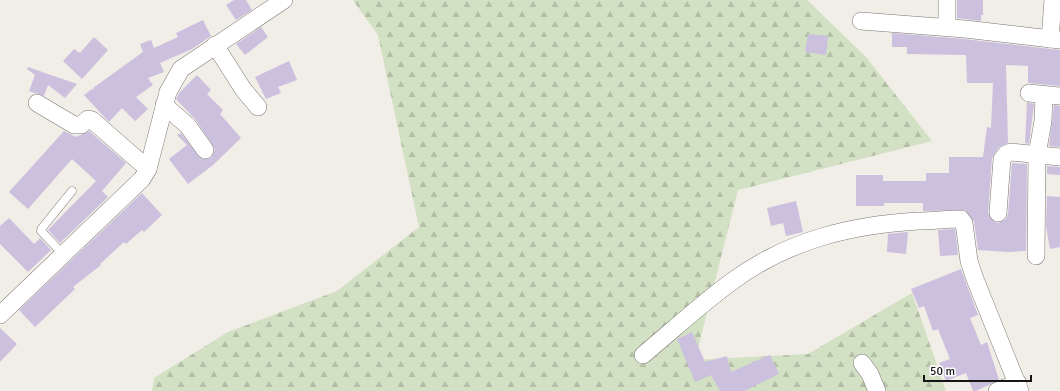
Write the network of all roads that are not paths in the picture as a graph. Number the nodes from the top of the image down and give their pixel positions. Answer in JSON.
{"nodes":[{"id":1,"x":284,"y":0,"type":"edge"},
{"id":2,"x":947,"y":0,"type":"edge"},
{"id":3,"x":1053,"y":0,"type":"edge"},
{"id":4,"x":861,"y":21,"type":"dead end"},
{"id":5,"x":947,"y":27,"type":"junction"},
{"id":6,"x":1055,"y":39,"type":"edge"},
{"id":7,"x":215,"y":45,"type":"junction"},
{"id":8,"x":1044,"y":95,"type":"edge"},
{"id":9,"x":37,"y":103,"type":"dead end"},
{"id":10,"x":164,"y":105,"type":"junction"},
{"id":11,"x":258,"y":107,"type":"dead end"},
{"id":12,"x":205,"y":150,"type":"dead end"},
{"id":13,"x":1037,"y":155,"type":"junction"},
{"id":14,"x":1060,"y":157,"type":"edge"},
{"id":15,"x":148,"y":169,"type":"junction"},
{"id":16,"x":72,"y":191,"type":"dead end"},
{"id":17,"x":998,"y":213,"type":"dead end"},
{"id":18,"x":63,"y":254,"type":"junction"},
{"id":19,"x":1036,"y":256,"type":"dead end"},
{"id":20,"x":0,"y":315,"type":"edge"},
{"id":21,"x":643,"y":355,"type":"dead end"},
{"id":22,"x":862,"y":363,"type":"dead end"},
{"id":23,"x":1019,"y":387,"type":"edge"},
{"id":24,"x":877,"y":391,"type":"edge"},
{"id":25,"x":997,"y":391,"type":"edge"}],
"edges":[{"from":1,"to":7,"type":"street"},
{"from":2,"to":5,"type":"street"},
{"from":3,"to":6,"type":"street"},
{"from":4,"to":5,"type":"street"},
{"from":5,"to":6,"type":"street"},
{"from":7,"to":10,"type":"street"},
{"from":7,"to":11,"type":"street"},
{"from":8,"to":13,"type":"street"},
{"from":9,"to":15,"type":"street"},
{"from":10,"to":12,"type":"street"},
{"from":10,"to":15,"type":"street"},
{"from":13,"to":14,"type":"street"},
{"from":13,"to":17,"type":"street"},
{"from":13,"to":19,"type":"street"},
{"from":15,"to":18,"type":"street"},
{"from":16,"to":18,"type":"lane"},
{"from":18,"to":20,"type":"street"},
{"from":21,"to":23,"type":"street"},
{"from":22,"to":24,"type":"street"},
{"from":23,"to":25,"type":"street"}]}
